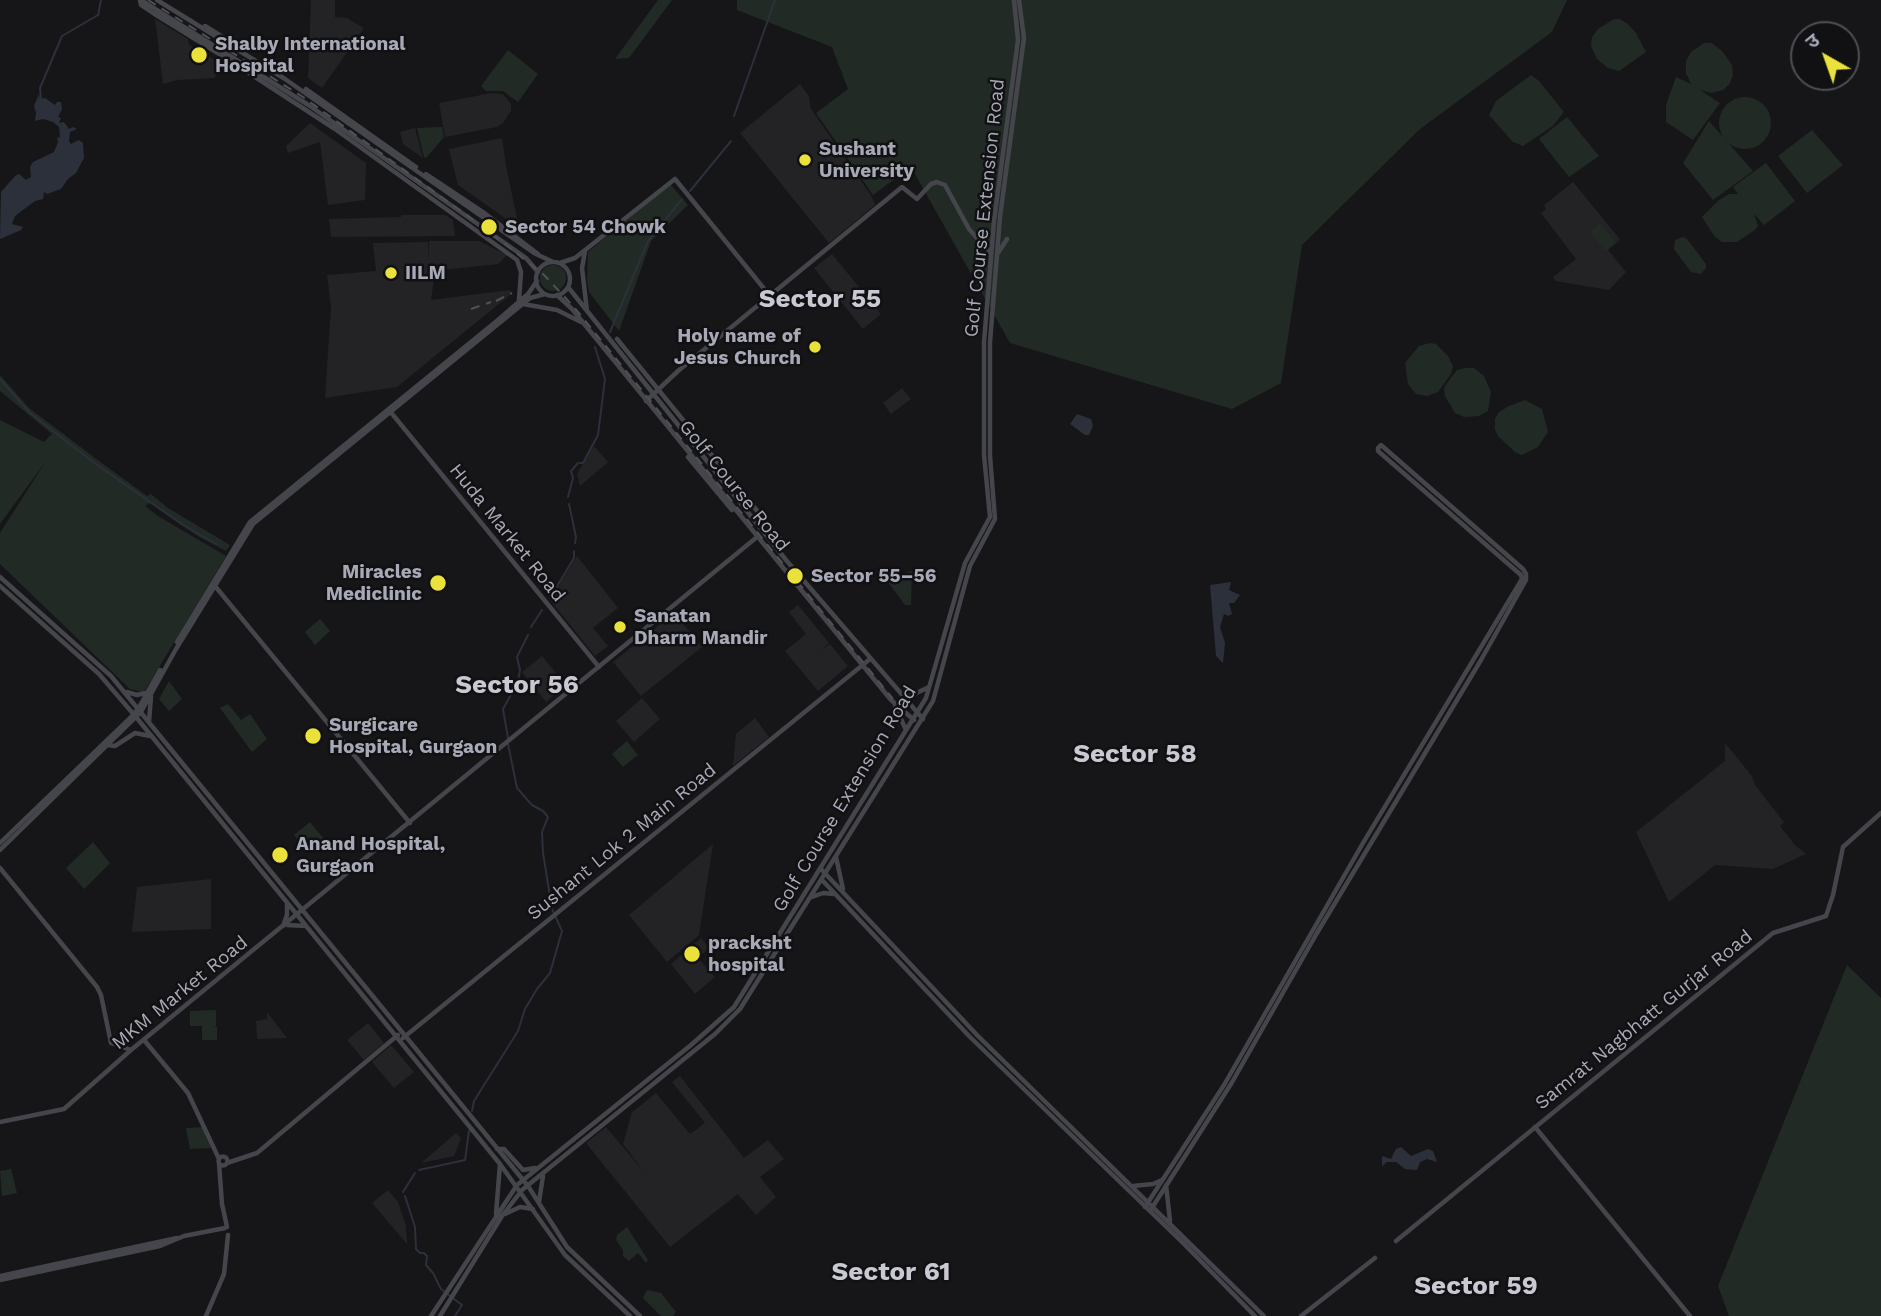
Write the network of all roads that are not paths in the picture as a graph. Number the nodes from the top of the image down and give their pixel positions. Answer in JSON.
{"nodes":[{"id":1,"x":140,"y":0,"type":"edge"},
{"id":2,"x":157,"y":0,"type":"edge"},
{"id":3,"x":162,"y":0,"type":"edge"},
{"id":4,"x":1014,"y":0,"type":"edge"},
{"id":5,"x":1019,"y":0,"type":"edge"},
{"id":6,"x":285,"y":79,"type":"junction"},
{"id":7,"x":281,"y":87,"type":"junction"},
{"id":8,"x":340,"y":115,"type":"junction"},
{"id":9,"x":336,"y":127,"type":"junction"},
{"id":10,"x":423,"y":192,"type":"junction"},
{"id":11,"x":432,"y":193,"type":"junction"},
{"id":12,"x":998,"y":207,"type":"junction"},
{"id":13,"x":999,"y":222,"type":"junction"},
{"id":14,"x":585,"y":250,"type":"junction"},
{"id":15,"x":514,"y":254,"type":"junction"},
{"id":16,"x":993,"y":255,"type":"junction"},
{"id":17,"x":575,"y":258,"type":"junction"},
{"id":18,"x":553,"y":262,"type":"junction"},
{"id":19,"x":560,"y":263,"type":"junction"},
{"id":20,"x":538,"y":272,"type":"junction"},
{"id":21,"x":570,"y":276,"type":"junction"},
{"id":22,"x":537,"y":281,"type":"junction"},
{"id":23,"x":568,"y":287,"type":"junction"},
{"id":24,"x":545,"y":293,"type":"junction"},
{"id":25,"x":557,"y":295,"type":"junction"},
{"id":26,"x":769,"y":296,"type":"junction"},
{"id":27,"x":990,"y":297,"type":"junction"},
{"id":28,"x":521,"y":303,"type":"junction"},
{"id":29,"x":588,"y":314,"type":"junction"},
{"id":30,"x":586,"y":326,"type":"junction"},
{"id":31,"x":617,"y":339,"type":"dead end"},
{"id":32,"x":655,"y":391,"type":"junction"},
{"id":33,"x":645,"y":400,"type":"junction"},
{"id":34,"x":388,"y":410,"type":"junction"},
{"id":35,"x":1413,"y":473,"type":"junction"},
{"id":36,"x":1408,"y":478,"type":"junction"},
{"id":37,"x":1466,"y":524,"type":"junction"},
{"id":38,"x":756,"y":537,"type":"junction"},
{"id":39,"x":785,"y":545,"type":"dead end"},
{"id":40,"x":781,"y":570,"type":"dead end"},
{"id":41,"x":0,"y":577,"type":"edge"},
{"id":42,"x":214,"y":585,"type":"junction"},
{"id":43,"x":0,"y":586,"type":"edge"},
{"id":44,"x":819,"y":597,"type":"junction"},
{"id":45,"x":811,"y":603,"type":"junction"},
{"id":46,"x":51,"y":620,"type":"junction"},
{"id":47,"x":45,"y":626,"type":"junction"},
{"id":48,"x":61,"y":629,"type":"junction"},
{"id":49,"x":56,"y":635,"type":"junction"},
{"id":50,"x":870,"y":659,"type":"junction"},
{"id":51,"x":862,"y":665,"type":"junction"},
{"id":52,"x":599,"y":667,"type":"junction"},
{"id":53,"x":930,"y":685,"type":"junction"},
{"id":54,"x":123,"y":690,"type":"junction"},
{"id":55,"x":150,"y":692,"type":"junction"},
{"id":56,"x":904,"y":699,"type":"junction"},
{"id":57,"x":891,"y":700,"type":"junction"},
{"id":58,"x":137,"y":713,"type":"junction"},
{"id":59,"x":915,"y":716,"type":"junction"},
{"id":60,"x":923,"y":719,"type":"junction"},
{"id":61,"x":149,"y":723,"type":"junction"},
{"id":62,"x":919,"y":724,"type":"junction"},
{"id":63,"x":906,"y":731,"type":"junction"},
{"id":64,"x":151,"y":736,"type":"junction"},
{"id":65,"x":108,"y":745,"type":"junction"},
{"id":66,"x":1881,"y":813,"type":"edge"},
{"id":67,"x":410,"y":823,"type":"junction"},
{"id":68,"x":0,"y":844,"type":"edge"},
{"id":69,"x":0,"y":850,"type":"edge"},
{"id":70,"x":836,"y":857,"type":"junction"},
{"id":71,"x":0,"y":868,"type":"edge"},
{"id":72,"x":821,"y":869,"type":"junction"},
{"id":73,"x":817,"y":875,"type":"junction"},
{"id":74,"x":824,"y":877,"type":"junction"},
{"id":75,"x":845,"y":893,"type":"junction"},
{"id":76,"x":838,"y":896,"type":"junction"},
{"id":77,"x":809,"y":899,"type":"junction"},
{"id":78,"x":287,"y":904,"type":"junction"},
{"id":79,"x":302,"y":910,"type":"junction"},
{"id":80,"x":297,"y":915,"type":"junction"},
{"id":81,"x":870,"y":922,"type":"junction"},
{"id":82,"x":865,"y":926,"type":"junction"},
{"id":83,"x":283,"y":927,"type":"junction"},
{"id":84,"x":307,"y":927,"type":"junction"},
{"id":85,"x":401,"y":1037,"type":"junction"},
{"id":86,"x":143,"y":1041,"type":"junction"},
{"id":87,"x":131,"y":1050,"type":"junction"},
{"id":88,"x":0,"y":1122,"type":"edge"},
{"id":89,"x":1535,"y":1127,"type":"junction"},
{"id":90,"x":497,"y":1149,"type":"junction"},
{"id":91,"x":223,"y":1161,"type":"junction"},
{"id":92,"x":500,"y":1164,"type":"junction"},
{"id":93,"x":539,"y":1167,"type":"junction"},
{"id":94,"x":545,"y":1172,"type":"junction"},
{"id":95,"x":523,"y":1180,"type":"junction"},
{"id":96,"x":1164,"y":1182,"type":"junction"},
{"id":97,"x":517,"y":1185,"type":"junction"},
{"id":98,"x":528,"y":1186,"type":"junction"},
{"id":99,"x":1133,"y":1186,"type":"junction"},
{"id":100,"x":522,"y":1190,"type":"junction"},
{"id":101,"x":539,"y":1202,"type":"junction"},
{"id":102,"x":1147,"y":1204,"type":"junction"},
{"id":103,"x":534,"y":1209,"type":"junction"},
{"id":104,"x":1152,"y":1209,"type":"junction"},
{"id":105,"x":499,"y":1215,"type":"junction"},
{"id":106,"x":1170,"y":1223,"type":"junction"},
{"id":107,"x":226,"y":1231,"type":"junction"},
{"id":108,"x":1395,"y":1241,"type":"dead end"},
{"id":109,"x":474,"y":1255,"type":"junction"},
{"id":110,"x":1375,"y":1258,"type":"dead end"},
{"id":111,"x":0,"y":1278,"type":"edge"},
{"id":112,"x":206,"y":1316,"type":"edge"},
{"id":113,"x":431,"y":1316,"type":"edge"},
{"id":114,"x":440,"y":1316,"type":"edge"},
{"id":115,"x":630,"y":1316,"type":"edge"},
{"id":116,"x":640,"y":1316,"type":"edge"},
{"id":117,"x":1255,"y":1316,"type":"edge"},
{"id":118,"x":1264,"y":1316,"type":"edge"},
{"id":119,"x":1301,"y":1316,"type":"edge"},
{"id":120,"x":1689,"y":1316,"type":"edge"}],
"edges":[{"from":1,"to":7,"type":"street"},
{"from":1,"to":9,"type":"street"},
{"from":2,"to":6,"type":"street"},
{"from":3,"to":8,"type":"street"},
{"from":4,"to":12,"type":"street","name":"Golf Course Extension Road"},
{"from":5,"to":12,"type":"street","name":"Golf Course Extension Road"},
{"from":6,"to":7,"type":"street"},
{"from":6,"to":8,"type":"street"},
{"from":7,"to":9,"type":"street"},
{"from":8,"to":18,"type":"street"},
{"from":9,"to":10,"type":"street"},
{"from":9,"to":11,"type":"street"},
{"from":10,"to":11,"type":"street"},
{"from":10,"to":15,"type":"street"},
{"from":11,"to":15,"type":"street"},
{"from":12,"to":13,"type":"street","name":"Golf Course Extension Road"},
{"from":12,"to":16,"type":"street","name":"Golf Course Extension Road"},
{"from":13,"to":16,"type":"street","name":"Golf Course Extension Road"},
{"from":13,"to":16,"type":"street"},
{"from":14,"to":17,"type":"street"},
{"from":14,"to":26,"type":"street"},
{"from":14,"to":29,"type":"street"},
{"from":15,"to":20,"type":"street"},
{"from":15,"to":28,"type":"street"},
{"from":16,"to":26,"type":"street"},
{"from":16,"to":27,"type":"street","name":"Golf Course Extension Road"},
{"from":17,"to":19,"type":"street"},
{"from":17,"to":21,"type":"street"},
{"from":18,"to":19,"type":"street"},
{"from":18,"to":20,"type":"street"},
{"from":19,"to":21,"type":"street"},
{"from":20,"to":22,"type":"street"},
{"from":21,"to":23,"type":"street"},
{"from":22,"to":24,"type":"street"},
{"from":22,"to":28,"type":"street"},
{"from":23,"to":25,"type":"street"},
{"from":23,"to":29,"type":"street","name":"Golf Course Road"},
{"from":24,"to":25,"type":"street"},
{"from":24,"to":28,"type":"street"},
{"from":25,"to":30,"type":"street","name":"Golf Course Road"},
{"from":26,"to":32,"type":"street"},
{"from":27,"to":53,"type":"street","name":"Golf Course Extension Road"},
{"from":27,"to":60,"type":"street","name":"Golf Course Extension Road"},
{"from":28,"to":30,"type":"street"},
{"from":28,"to":34,"type":"street"},
{"from":29,"to":32,"type":"street","name":"Golf Course Road"},
{"from":30,"to":33,"type":"street","name":"Golf Course Road"},
{"from":30,"to":38,"type":"street"},
{"from":31,"to":32,"type":"street"},
{"from":32,"to":33,"type":"street"},
{"from":32,"to":39,"type":"street"},
{"from":32,"to":44,"type":"street","name":"Golf Course Road"},
{"from":33,"to":38,"type":"street","name":"Golf Course Road"},
{"from":34,"to":42,"type":"street"},
{"from":34,"to":52,"type":"street","name":"Huda Market Road"},
{"from":35,"to":36,"type":"street"},
{"from":35,"to":36,"type":"street"},
{"from":35,"to":37,"type":"street"},
{"from":36,"to":37,"type":"street"},
{"from":37,"to":96,"type":"street"},
{"from":38,"to":40,"type":"street"},
{"from":38,"to":45,"type":"street","name":"Golf Course Road"},
{"from":38,"to":52,"type":"street","name":"MKM Market Road"},
{"from":41,"to":46,"type":"street"},
{"from":42,"to":55,"type":"street"},
{"from":42,"to":67,"type":"street"},
{"from":43,"to":47,"type":"street"},
{"from":44,"to":45,"type":"street"},
{"from":44,"to":50,"type":"street","name":"Golf Course Road"},
{"from":45,"to":51,"type":"street","name":"Golf Course Road"},
{"from":46,"to":47,"type":"street"},
{"from":46,"to":48,"type":"street"},
{"from":47,"to":49,"type":"street"},
{"from":48,"to":49,"type":"street"},
{"from":48,"to":54,"type":"street"},
{"from":49,"to":58,"type":"street"},
{"from":50,"to":51,"type":"street","name":"Sushant Lok 2 Main Road"},
{"from":50,"to":56,"type":"street","name":"Golf Course Road"},
{"from":51,"to":57,"type":"street","name":"Golf Course Road"},
{"from":51,"to":85,"type":"street","name":"Sushant Lok 2 Main Road"},
{"from":52,"to":67,"type":"street","name":"MKM Market Road"},
{"from":53,"to":56,"type":"street"},
{"from":53,"to":59,"type":"street","name":"Golf Course Extension Road"},
{"from":54,"to":55,"type":"street"},
{"from":54,"to":58,"type":"street"},
{"from":55,"to":58,"type":"street"},
{"from":55,"to":61,"type":"street"},
{"from":56,"to":59,"type":"street","name":"Golf Course Road"},
{"from":57,"to":59,"type":"street","name":"Golf Course Road"},
{"from":57,"to":63,"type":"street"},
{"from":58,"to":61,"type":"street"},
{"from":58,"to":64,"type":"street"},
{"from":58,"to":65,"type":"street"},
{"from":58,"to":68,"type":"street"},
{"from":59,"to":60,"type":"street","name":"Golf Course Road"},
{"from":59,"to":62,"type":"street","name":"Golf Course Road"},
{"from":59,"to":63,"type":"street","name":"Golf Course Extension Road"},
{"from":60,"to":62,"type":"street","name":"Golf Course Extension Road"},
{"from":61,"to":79,"type":"street"},
{"from":62,"to":70,"type":"street","name":"Golf Course Extension Road"},
{"from":63,"to":72,"type":"street","name":"Golf Course Extension Road"},
{"from":64,"to":65,"type":"street"},
{"from":64,"to":78,"type":"street"},
{"from":65,"to":69,"type":"street"},
{"from":66,"to":89,"type":"street","name":"Samrat Nagbhatt Gurjar Road"},
{"from":67,"to":79,"type":"street","name":"MKM Market Road"},
{"from":70,"to":74,"type":"street","name":"Golf Course Extension Road"},
{"from":70,"to":75,"type":"street"},
{"from":71,"to":87,"type":"street"},
{"from":72,"to":73,"type":"street","name":"Golf Course Extension Road"},
{"from":72,"to":74,"type":"street"},
{"from":73,"to":74,"type":"street"},
{"from":73,"to":93,"type":"street","name":"Golf Course Extension Road"},
{"from":74,"to":75,"type":"street"},
{"from":74,"to":76,"type":"street"},
{"from":74,"to":77,"type":"street","name":"Golf Course Extension Road"},
{"from":75,"to":81,"type":"street"},
{"from":76,"to":77,"type":"street"},
{"from":76,"to":82,"type":"street"},
{"from":77,"to":94,"type":"street","name":"Golf Course Extension Road"},
{"from":78,"to":80,"type":"street"},
{"from":78,"to":83,"type":"street"},
{"from":79,"to":80,"type":"street","name":"MKM Market Road"},
{"from":79,"to":85,"type":"street"},
{"from":80,"to":83,"type":"street","name":"MKM Market Road"},
{"from":80,"to":84,"type":"street"},
{"from":81,"to":82,"type":"street"},
{"from":81,"to":99,"type":"street"},
{"from":82,"to":102,"type":"street"},
{"from":83,"to":84,"type":"street"},
{"from":83,"to":86,"type":"street","name":"MKM Market Road"},
{"from":84,"to":85,"type":"street"},
{"from":85,"to":90,"type":"street"},
{"from":85,"to":91,"type":"street","name":"Sushant Lok 2 Main Road"},
{"from":85,"to":92,"type":"street"},
{"from":86,"to":87,"type":"street","name":"MKM Market Road"},
{"from":86,"to":91,"type":"street"},
{"from":87,"to":88,"type":"street","name":"MKM Market Road"},
{"from":89,"to":108,"type":"street","name":"Samrat Nagbhatt Gurjar Road"},
{"from":89,"to":120,"type":"street"},
{"from":90,"to":93,"type":"street"},
{"from":90,"to":95,"type":"street"},
{"from":91,"to":107,"type":"street"},
{"from":92,"to":97,"type":"street"},
{"from":92,"to":105,"type":"street"},
{"from":93,"to":95,"type":"street","name":"Golf Course Extension Road"},
{"from":94,"to":98,"type":"street","name":"Golf Course Extension Road"},
{"from":94,"to":101,"type":"street"},
{"from":95,"to":97,"type":"street","name":"Golf Course Extension Road"},
{"from":95,"to":98,"type":"street"},
{"from":96,"to":99,"type":"street"},
{"from":96,"to":102,"type":"street"},
{"from":96,"to":104,"type":"street"},
{"from":96,"to":106,"type":"street"},
{"from":97,"to":100,"type":"street"},
{"from":97,"to":105,"type":"street","name":"Golf Course Extension Road"},
{"from":98,"to":100,"type":"street","name":"Golf Course Extension Road"},
{"from":98,"to":101,"type":"street"},
{"from":99,"to":102,"type":"street"},
{"from":100,"to":103,"type":"street"},
{"from":100,"to":105,"type":"street","name":"Golf Course Extension Road"},
{"from":101,"to":116,"type":"street"},
{"from":102,"to":104,"type":"street"},
{"from":103,"to":105,"type":"street"},
{"from":103,"to":115,"type":"street"},
{"from":104,"to":106,"type":"street"},
{"from":104,"to":117,"type":"street"},
{"from":105,"to":109,"type":"street","name":"Golf Course Extension Road"},
{"from":106,"to":118,"type":"street"},
{"from":107,"to":111,"type":"street"},
{"from":107,"to":112,"type":"street"},
{"from":109,"to":113,"type":"street","name":"Golf Course Extension Road"},
{"from":109,"to":114,"type":"street","name":"Golf Course Extension Road"},
{"from":110,"to":119,"type":"street"}]}
